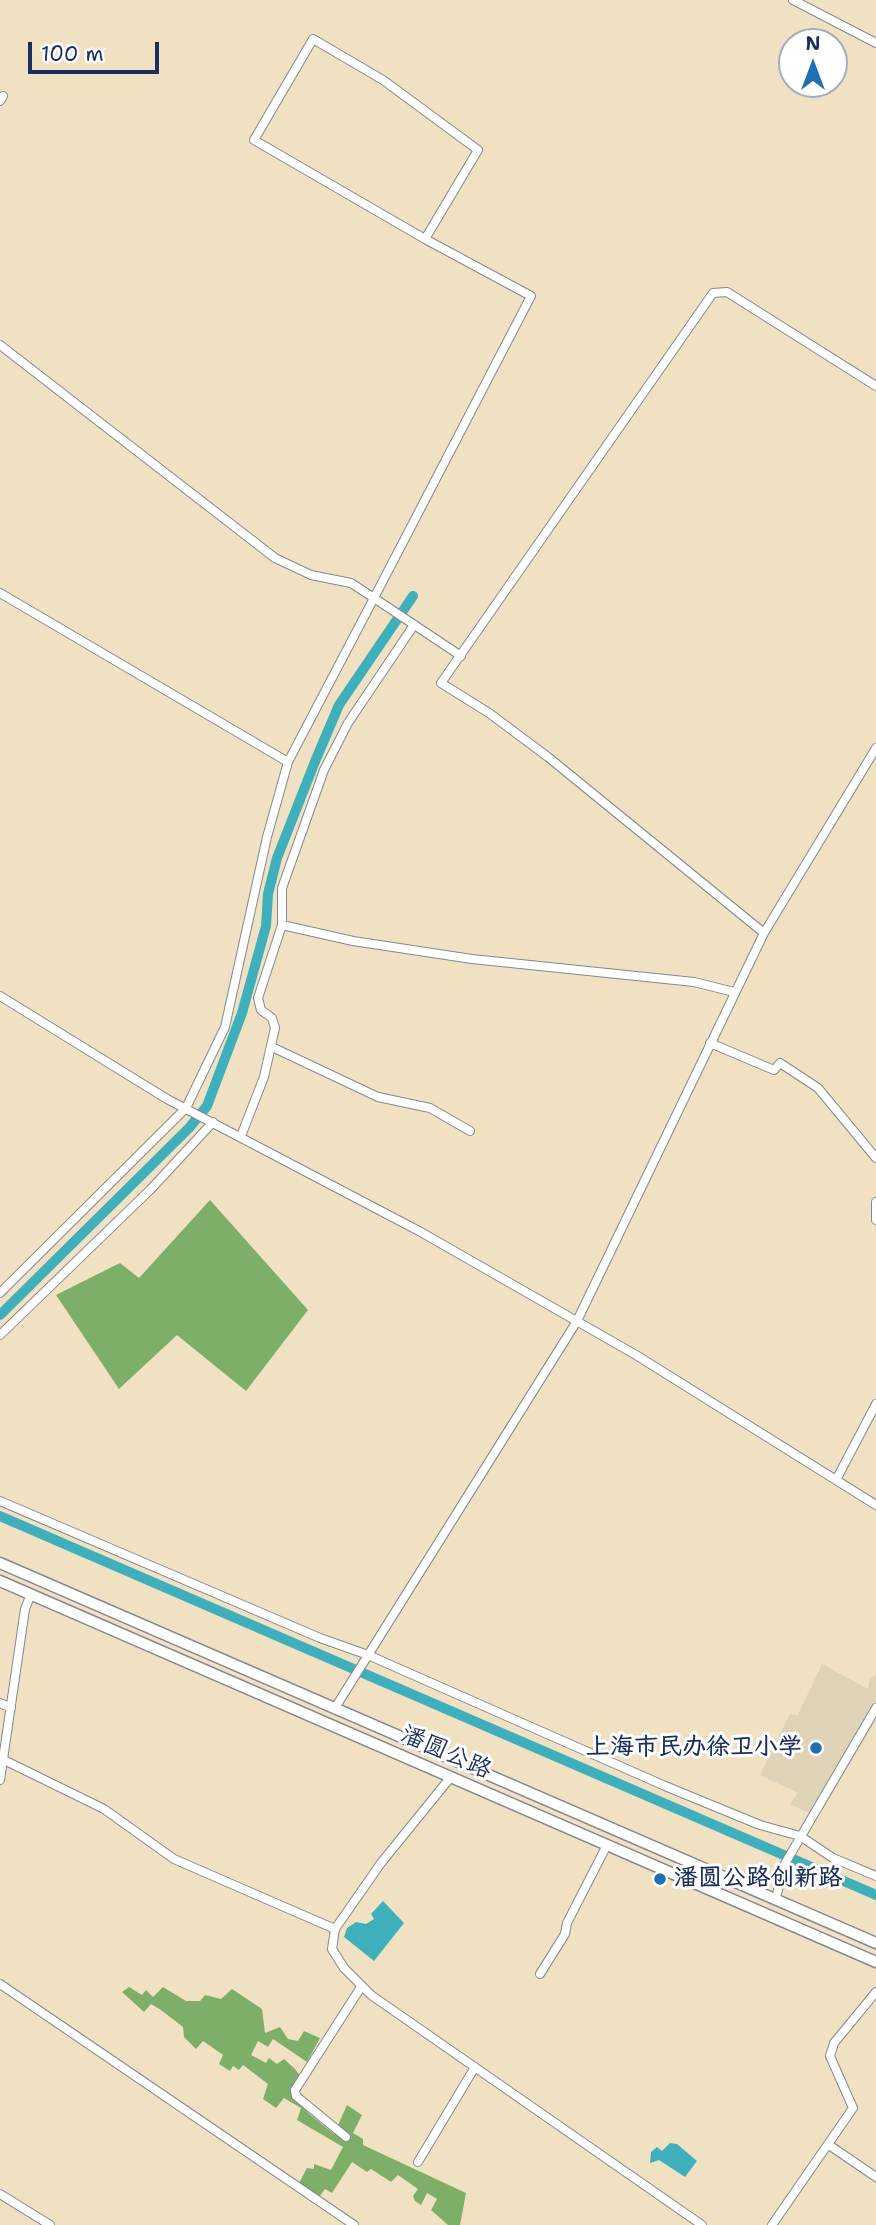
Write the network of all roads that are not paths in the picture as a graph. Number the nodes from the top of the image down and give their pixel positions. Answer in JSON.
{"nodes":[{"id":1,"x":793,"y":0,"type":"edge"},
{"id":2,"x":876,"y":43,"type":"edge"},
{"id":3,"x":425,"y":239,"type":"junction"},
{"id":4,"x":0,"y":345,"type":"edge"},
{"id":5,"x":876,"y":386,"type":"edge"},
{"id":6,"x":0,"y":593,"type":"edge"},
{"id":7,"x":374,"y":598,"type":"junction"},
{"id":8,"x":414,"y":625,"type":"junction"},
{"id":9,"x":461,"y":656,"type":"junction"},
{"id":10,"x":876,"y":748,"type":"edge"},
{"id":11,"x":288,"y":762,"type":"junction"},
{"id":12,"x":282,"y":925,"type":"junction"},
{"id":13,"x":764,"y":933,"type":"junction"},
{"id":14,"x":734,"y":992,"type":"junction"},
{"id":15,"x":0,"y":996,"type":"edge"},
{"id":16,"x":710,"y":1043,"type":"junction"},
{"id":17,"x":272,"y":1047,"type":"junction"},
{"id":18,"x":188,"y":1109,"type":"junction"},
{"id":19,"x":212,"y":1121,"type":"junction"},
{"id":20,"x":470,"y":1131,"type":"dead end"},
{"id":21,"x":240,"y":1136,"type":"junction"},
{"id":22,"x":876,"y":1158,"type":"edge"},
{"id":23,"x":876,"y":1202,"type":"edge"},
{"id":24,"x":876,"y":1220,"type":"edge"},
{"id":25,"x":0,"y":1293,"type":"edge"},
{"id":26,"x":577,"y":1321,"type":"junction"},
{"id":27,"x":0,"y":1335,"type":"edge"},
{"id":28,"x":876,"y":1404,"type":"edge"},
{"id":29,"x":836,"y":1480,"type":"junction"},
{"id":30,"x":0,"y":1501,"type":"edge"},
{"id":31,"x":876,"y":1505,"type":"edge"},
{"id":32,"x":0,"y":1563,"type":"edge"},
{"id":33,"x":0,"y":1581,"type":"edge"},
{"id":34,"x":32,"y":1594,"type":"junction"},
{"id":35,"x":367,"y":1657,"type":"junction"},
{"id":36,"x":0,"y":1703,"type":"edge"},
{"id":37,"x":11,"y":1708,"type":"junction"},
{"id":38,"x":335,"y":1708,"type":"junction"},
{"id":39,"x":876,"y":1708,"type":"edge"},
{"id":40,"x":4,"y":1760,"type":"junction"},
{"id":41,"x":450,"y":1778,"type":"junction"},
{"id":42,"x":0,"y":1780,"type":"edge"},
{"id":43,"x":798,"y":1839,"type":"junction"},
{"id":44,"x":607,"y":1845,"type":"junction"},
{"id":45,"x":876,"y":1876,"type":"edge"},
{"id":46,"x":776,"y":1899,"type":"junction"},
{"id":47,"x":335,"y":1929,"type":"junction"},
{"id":48,"x":876,"y":1943,"type":"edge"},
{"id":49,"x":876,"y":1962,"type":"edge"},
{"id":50,"x":540,"y":1974,"type":"dead end"},
{"id":51,"x":361,"y":1987,"type":"junction"},
{"id":52,"x":1,"y":1988,"type":"edge"},
{"id":53,"x":876,"y":1992,"type":"edge"},
{"id":54,"x":475,"y":2067,"type":"junction"},
{"id":55,"x":346,"y":2137,"type":"dead end"},
{"id":56,"x":829,"y":2145,"type":"junction"},
{"id":57,"x":418,"y":2162,"type":"dead end"},
{"id":58,"x":876,"y":2177,"type":"edge"},
{"id":59,"x":0,"y":2194,"type":"edge"},
{"id":60,"x":50,"y":2225,"type":"edge"},
{"id":61,"x":354,"y":2225,"type":"edge"},
{"id":62,"x":702,"y":2225,"type":"edge"},
{"id":63,"x":772,"y":2225,"type":"edge"}],
"edges":[{"from":1,"to":2,"type":"street"},
{"from":3,"to":3,"type":"street"},
{"from":3,"to":7,"type":"street"},
{"from":4,"to":7,"type":"street"},
{"from":5,"to":9,"type":"street"},
{"from":6,"to":11,"type":"street"},
{"from":7,"to":8,"type":"street"},
{"from":7,"to":11,"type":"street"},
{"from":8,"to":9,"type":"street"},
{"from":8,"to":12,"type":"street"},
{"from":9,"to":13,"type":"street"},
{"from":10,"to":13,"type":"street"},
{"from":11,"to":18,"type":"street"},
{"from":12,"to":14,"type":"street"},
{"from":12,"to":17,"type":"street"},
{"from":13,"to":14,"type":"street"},
{"from":14,"to":16,"type":"street"},
{"from":15,"to":18,"type":"street"},
{"from":16,"to":22,"type":"street"},
{"from":16,"to":26,"type":"street"},
{"from":17,"to":20,"type":"street"},
{"from":17,"to":21,"type":"street"},
{"from":18,"to":19,"type":"street"},
{"from":18,"to":25,"type":"street"},
{"from":19,"to":21,"type":"street"},
{"from":19,"to":27,"type":"street"},
{"from":21,"to":26,"type":"street"},
{"from":23,"to":24,"type":"street"},
{"from":26,"to":29,"type":"street"},
{"from":26,"to":35,"type":"street"},
{"from":28,"to":29,"type":"street"},
{"from":29,"to":31,"type":"street"},
{"from":30,"to":35,"type":"street"},
{"from":32,"to":38,"type":"main road","name":"潘圆公路"},
{"from":33,"to":34,"type":"main road","name":"潘圆公路"},
{"from":34,"to":37,"type":"street"},
{"from":34,"to":41,"type":"main road","name":"潘圆公路"},
{"from":35,"to":38,"type":"street"},
{"from":35,"to":43,"type":"street"},
{"from":36,"to":37,"type":"street"},
{"from":37,"to":40,"type":"street"},
{"from":38,"to":46,"type":"main road","name":"潘圆公路"},
{"from":39,"to":43,"type":"street"},
{"from":40,"to":42,"type":"street"},
{"from":40,"to":47,"type":"street"},
{"from":41,"to":44,"type":"main road","name":"潘圆公路"},
{"from":41,"to":47,"type":"street"},
{"from":43,"to":45,"type":"street"},
{"from":43,"to":46,"type":"street"},
{"from":44,"to":49,"type":"main road","name":"潘圆公路"},
{"from":44,"to":50,"type":"street"},
{"from":46,"to":48,"type":"main road","name":"潘圆公路"},
{"from":47,"to":51,"type":"street"},
{"from":51,"to":54,"type":"street"},
{"from":51,"to":55,"type":"street"},
{"from":52,"to":61,"type":"street"},
{"from":53,"to":56,"type":"street"},
{"from":54,"to":57,"type":"street"},
{"from":54,"to":62,"type":"street"},
{"from":56,"to":58,"type":"street"},
{"from":56,"to":63,"type":"street"},
{"from":59,"to":60,"type":"street"}]}
